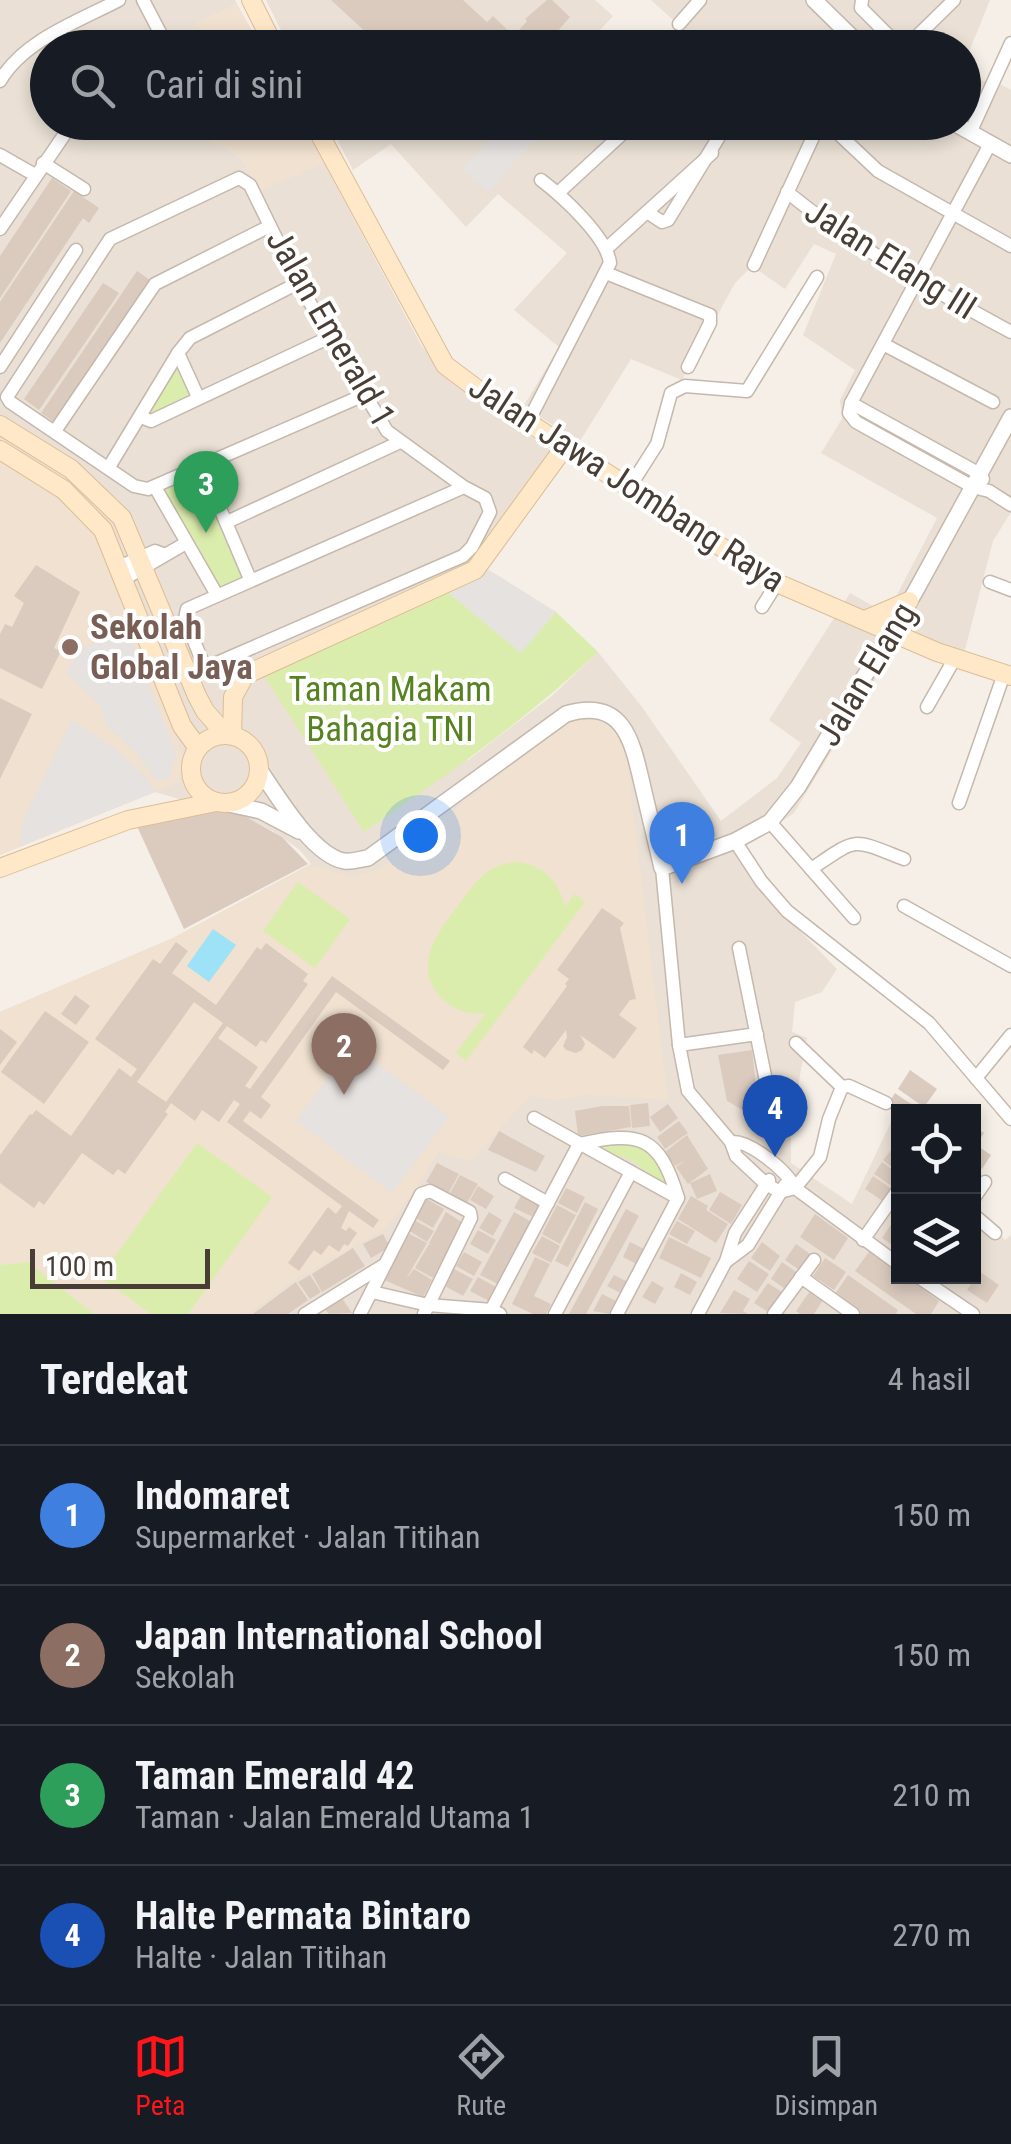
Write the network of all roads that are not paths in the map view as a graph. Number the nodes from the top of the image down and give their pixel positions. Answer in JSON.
{"nodes":[{"id":1,"x":120,"y":0,"type":"edge"},
{"id":2,"x":143,"y":0,"type":"edge"},
{"id":3,"x":251,"y":0,"type":"edge"},
{"id":4,"x":700,"y":0,"type":"edge"},
{"id":5,"x":814,"y":0,"type":"edge"},
{"id":6,"x":862,"y":0,"type":"edge"},
{"id":7,"x":954,"y":0,"type":"edge"},
{"id":8,"x":679,"y":24,"type":"dead end"},
{"id":9,"x":62,"y":30,"type":"edge"},
{"id":10,"x":159,"y":30,"type":"edge"},
{"id":11,"x":266,"y":30,"type":"edge"},
{"id":12,"x":845,"y":30,"type":"edge"},
{"id":13,"x":884,"y":30,"type":"edge"},
{"id":14,"x":922,"y":30,"type":"edge"},
{"id":15,"x":1011,"y":43,"type":"edge"},
{"id":16,"x":30,"y":50,"type":"edge"},
{"id":17,"x":0,"y":81,"type":"edge"},
{"id":18,"x":981,"y":109,"type":"edge"},
{"id":19,"x":981,"y":139,"type":"edge"},
{"id":20,"x":60,"y":140,"type":"edge"},
{"id":21,"x":322,"y":140,"type":"edge"},
{"id":22,"x":616,"y":140,"type":"edge"},
{"id":23,"x":719,"y":140,"type":"edge"},
{"id":24,"x":814,"y":140,"type":"edge"},
{"id":25,"x":843,"y":140,"type":"edge"},
{"id":26,"x":990,"y":144,"type":"junction"},
{"id":27,"x":0,"y":155,"type":"edge"},
{"id":28,"x":1011,"y":156,"type":"edge"},
{"id":29,"x":39,"y":169,"type":"junction"},
{"id":30,"x":541,"y":180,"type":"dead end"},
{"id":31,"x":84,"y":189,"type":"dead end"},
{"id":32,"x":787,"y":192,"type":"junction"},
{"id":33,"x":558,"y":194,"type":"junction"},
{"id":34,"x":952,"y":216,"type":"junction"},
{"id":35,"x":270,"y":226,"type":"junction"},
{"id":36,"x":0,"y":229,"type":"edge"},
{"id":37,"x":1011,"y":246,"type":"edge"},
{"id":38,"x":76,"y":250,"type":"dead end"},
{"id":39,"x":606,"y":250,"type":"junction"},
{"id":40,"x":754,"y":265,"type":"dead end"},
{"id":41,"x":606,"y":273,"type":"junction"},
{"id":42,"x":816,"y":277,"type":"dead end"},
{"id":43,"x":916,"y":281,"type":"junction"},
{"id":44,"x":298,"y":283,"type":"junction"},
{"id":45,"x":1011,"y":332,"type":"edge"},
{"id":46,"x":330,"y":336,"type":"junction"},
{"id":47,"x":883,"y":344,"type":"junction"},
{"id":48,"x":178,"y":353,"type":"junction"},
{"id":49,"x":0,"y":367,"type":"edge"},
{"id":50,"x":688,"y":367,"type":"dead end"},
{"id":51,"x":364,"y":395,"type":"junction"},
{"id":52,"x":198,"y":397,"type":"junction"},
{"id":53,"x":993,"y":402,"type":"dead end"},
{"id":54,"x":1011,"y":416,"type":"edge"},
{"id":55,"x":141,"y":417,"type":"junction"},
{"id":56,"x":528,"y":422,"type":"junction"},
{"id":57,"x":0,"y":425,"type":"edge"},
{"id":58,"x":55,"y":430,"type":"junction"},
{"id":59,"x":400,"y":442,"type":"junction"},
{"id":60,"x":566,"y":445,"type":"junction"},
{"id":61,"x":0,"y":450,"type":"edge"},
{"id":62,"x":202,"y":466,"type":"junction"},
{"id":63,"x":109,"y":467,"type":"junction"},
{"id":64,"x":981,"y":484,"type":"junction"},
{"id":65,"x":156,"y":487,"type":"junction"},
{"id":66,"x":464,"y":487,"type":"junction"},
{"id":67,"x":629,"y":488,"type":"junction"},
{"id":68,"x":1011,"y":504,"type":"edge"},
{"id":69,"x":227,"y":522,"type":"junction"},
{"id":70,"x":186,"y":543,"type":"junction"},
{"id":71,"x":142,"y":563,"type":"junction"},
{"id":72,"x":121,"y":573,"type":"junction"},
{"id":73,"x":250,"y":579,"type":"junction"},
{"id":74,"x":990,"y":582,"type":"dead end"},
{"id":75,"x":777,"y":583,"type":"junction"},
{"id":76,"x":1011,"y":590,"type":"edge"},
{"id":77,"x":216,"y":595,"type":"junction"},
{"id":78,"x":909,"y":601,"type":"junction"},
{"id":79,"x":762,"y":608,"type":"dead end"},
{"id":80,"x":865,"y":620,"type":"junction"},
{"id":81,"x":890,"y":632,"type":"junction"},
{"id":82,"x":956,"y":658,"type":"junction"},
{"id":83,"x":1007,"y":675,"type":"edge"},
{"id":84,"x":233,"y":697,"type":"junction"},
{"id":85,"x":927,"y":707,"type":"dead end"},
{"id":86,"x":204,"y":711,"type":"junction"},
{"id":87,"x":182,"y":726,"type":"junction"},
{"id":88,"x":228,"y":735,"type":"junction"},
{"id":89,"x":198,"y":748,"type":"junction"},
{"id":90,"x":259,"y":769,"type":"junction"},
{"id":91,"x":190,"y":772,"type":"junction"},
{"id":92,"x":220,"y":802,"type":"junction"},
{"id":93,"x":960,"y":802,"type":"dead end"},
{"id":94,"x":165,"y":810,"type":"junction"},
{"id":95,"x":770,"y":822,"type":"junction"},
{"id":96,"x":311,"y":839,"type":"junction"},
{"id":97,"x":735,"y":841,"type":"junction"},
{"id":98,"x":904,"y":859,"type":"dead end"},
{"id":99,"x":0,"y":868,"type":"edge"},
{"id":100,"x":662,"y":868,"type":"junction"},
{"id":101,"x":811,"y":869,"type":"junction"},
{"id":102,"x":904,"y":906,"type":"dead end"},
{"id":103,"x":854,"y":918,"type":"dead end"},
{"id":104,"x":739,"y":948,"type":"dead end"},
{"id":105,"x":1011,"y":966,"type":"edge"},
{"id":106,"x":757,"y":1034,"type":"junction"},
{"id":107,"x":1011,"y":1036,"type":"edge"},
{"id":108,"x":796,"y":1044,"type":"dead end"},
{"id":109,"x":680,"y":1045,"type":"junction"},
{"id":110,"x":976,"y":1078,"type":"junction"},
{"id":111,"x":776,"y":1087,"type":"dead end"},
{"id":112,"x":842,"y":1087,"type":"junction"},
{"id":113,"x":886,"y":1102,"type":"dead end"},
{"id":114,"x":534,"y":1118,"type":"dead end"},
{"id":115,"x":1011,"y":1120,"type":"edge"},
{"id":116,"x":731,"y":1142,"type":"junction"},
{"id":117,"x":579,"y":1144,"type":"junction"},
{"id":118,"x":776,"y":1168,"type":"junction"},
{"id":119,"x":631,"y":1172,"type":"junction"},
{"id":120,"x":505,"y":1179,"type":"dead end"},
{"id":121,"x":985,"y":1182,"type":"dead end"},
{"id":122,"x":792,"y":1183,"type":"junction"},
{"id":123,"x":766,"y":1184,"type":"junction"},
{"id":124,"x":780,"y":1192,"type":"junction"},
{"id":125,"x":895,"y":1194,"type":"edge"},
{"id":126,"x":977,"y":1194,"type":"edge"},
{"id":127,"x":678,"y":1198,"type":"junction"},
{"id":128,"x":548,"y":1203,"type":"junction"},
{"id":129,"x":981,"y":1221,"type":"edge"},
{"id":130,"x":994,"y":1233,"type":"dead end"},
{"id":131,"x":863,"y":1240,"type":"junction"},
{"id":132,"x":891,"y":1259,"type":"edge"},
{"id":133,"x":814,"y":1260,"type":"dead end"},
{"id":134,"x":726,"y":1261,"type":"junction"},
{"id":135,"x":384,"y":1265,"type":"junction"},
{"id":136,"x":802,"y":1277,"type":"junction"},
{"id":137,"x":929,"y":1284,"type":"edge"},
{"id":138,"x":372,"y":1292,"type":"junction"},
{"id":139,"x":426,"y":1309,"type":"edge"},
{"id":140,"x":474,"y":1312,"type":"edge"},
{"id":141,"x":494,"y":1313,"type":"edge"},
{"id":142,"x":306,"y":1314,"type":"edge"},
{"id":143,"x":360,"y":1314,"type":"edge"},
{"id":144,"x":555,"y":1314,"type":"edge"},
{"id":145,"x":617,"y":1314,"type":"edge"},
{"id":146,"x":698,"y":1314,"type":"edge"},
{"id":147,"x":774,"y":1314,"type":"edge"},
{"id":148,"x":853,"y":1314,"type":"edge"},
{"id":149,"x":972,"y":1314,"type":"edge"}],
"edges":[{"from":1,"to":9,"type":"street"},
{"from":2,"to":10,"type":"street"},
{"from":3,"to":11,"type":"main road"},
{"from":4,"to":8,"type":"street"},
{"from":5,"to":12,"type":"street"},
{"from":6,"to":13,"type":"street"},
{"from":7,"to":14,"type":"street"},
{"from":15,"to":18,"type":"street"},
{"from":16,"to":17,"type":"street"},
{"from":19,"to":26,"type":"street"},
{"from":20,"to":29,"type":"street"},
{"from":21,"to":56,"type":"main road","name":"Jalan Jawa Jombang Raya"},
{"from":22,"to":33,"type":"street"},
{"from":23,"to":39,"type":"street"},
{"from":24,"to":32,"type":"street","name":"Jalan Elang III"},
{"from":25,"to":34,"type":"street"},
{"from":26,"to":28,"type":"street"},
{"from":26,"to":34,"type":"street"},
{"from":27,"to":29,"type":"street"},
{"from":29,"to":31,"type":"street"},
{"from":29,"to":36,"type":"street"},
{"from":30,"to":33,"type":"street"},
{"from":32,"to":40,"type":"street"},
{"from":32,"to":43,"type":"street","name":"Jalan Elang III"},
{"from":33,"to":39,"type":"street"},
{"from":34,"to":37,"type":"street"},
{"from":34,"to":43,"type":"street"},
{"from":35,"to":44,"type":"street","name":"Jalan Emerald 1"},
{"from":35,"to":58,"type":"street"},
{"from":35,"to":58,"type":"street","name":"Jalan Emerald 1"},
{"from":38,"to":49,"type":"street"},
{"from":39,"to":41,"type":"street"},
{"from":41,"to":50,"type":"street"},
{"from":41,"to":56,"type":"street"},
{"from":42,"to":67,"type":"street"},
{"from":43,"to":45,"type":"street","name":"Jalan Elang III"},
{"from":43,"to":47,"type":"street"},
{"from":44,"to":46,"type":"street","name":"Jalan Emerald 1"},
{"from":44,"to":48,"type":"street"},
{"from":46,"to":51,"type":"street","name":"Jalan Emerald 1"},
{"from":46,"to":52,"type":"street"},
{"from":47,"to":53,"type":"street"},
{"from":47,"to":64,"type":"street"},
{"from":48,"to":52,"type":"street"},
{"from":48,"to":55,"type":"street"},
{"from":51,"to":59,"type":"street","name":"Jalan Emerald 1"},
{"from":51,"to":62,"type":"street"},
{"from":52,"to":55,"type":"street"},
{"from":54,"to":64,"type":"street","name":"Jalan Elang"},
{"from":55,"to":63,"type":"street"},
{"from":56,"to":60,"type":"main road","name":"Jalan Jawa Jombang Raya"},
{"from":57,"to":71,"type":"main road"},
{"from":58,"to":63,"type":"street"},
{"from":59,"to":66,"type":"street","name":"Jalan Emerald 1"},
{"from":59,"to":69,"type":"street"},
{"from":60,"to":67,"type":"main road","name":"Jalan Jawa Jombang Raya"},
{"from":60,"to":84,"type":"main road"},
{"from":61,"to":72,"type":"main road"},
{"from":62,"to":65,"type":"street"},
{"from":62,"to":69,"type":"street"},
{"from":63,"to":65,"type":"street"},
{"from":64,"to":68,"type":"street"},
{"from":64,"to":78,"type":"street","name":"Jalan Elang"},
{"from":65,"to":70,"type":"street"},
{"from":66,"to":73,"type":"street"},
{"from":66,"to":77,"type":"street","name":"Jalan Emerald 1"},
{"from":67,"to":75,"type":"main road","name":"Jalan Jawa Jombang Raya"},
{"from":69,"to":73,"type":"street"},
{"from":70,"to":71,"type":"street"},
{"from":70,"to":77,"type":"street"},
{"from":71,"to":72,"type":"street"},
{"from":71,"to":86,"type":"main road"},
{"from":72,"to":87,"type":"main road"},
{"from":73,"to":77,"type":"street"},
{"from":74,"to":76,"type":"street"},
{"from":75,"to":79,"type":"street"},
{"from":75,"to":80,"type":"main road","name":"Jalan Jawa Jombang Raya"},
{"from":78,"to":80,"type":"main road"},
{"from":78,"to":81,"type":"street","name":"Jalan Elang"},
{"from":80,"to":81,"type":"main road","name":"Jalan Jawa Jombang Raya"},
{"from":81,"to":82,"type":"main road","name":"Jalan Jawa Jombang Raya"},
{"from":81,"to":95,"type":"street","name":"Jalan Elang"},
{"from":82,"to":83,"type":"main road","name":"Jalan Jawa Jombang Raya"},
{"from":82,"to":85,"type":"street"},
{"from":83,"to":93,"type":"street"},
{"from":84,"to":86,"type":"main road"},
{"from":84,"to":88,"type":"main road"},
{"from":86,"to":87,"type":"main road"},
{"from":86,"to":88,"type":"main road"},
{"from":87,"to":89,"type":"main road"},
{"from":88,"to":89,"type":"main road"},
{"from":88,"to":90,"type":"main road"},
{"from":89,"to":91,"type":"main road"},
{"from":90,"to":92,"type":"main road"},
{"from":90,"to":96,"type":"street"},
{"from":91,"to":92,"type":"main road"},
{"from":91,"to":94,"type":"main road"},
{"from":92,"to":94,"type":"main road"},
{"from":92,"to":96,"type":"street"},
{"from":94,"to":99,"type":"main road"},
{"from":95,"to":97,"type":"street","name":"Jalan Elang"},
{"from":95,"to":101,"type":"street"},
{"from":96,"to":100,"type":"street"},
{"from":97,"to":100,"type":"street","name":"Jalan Elang"},
{"from":97,"to":110,"type":"street"},
{"from":98,"to":101,"type":"street"},
{"from":100,"to":109,"type":"street"},
{"from":101,"to":103,"type":"street"},
{"from":102,"to":105,"type":"street"},
{"from":104,"to":106,"type":"street"},
{"from":106,"to":109,"type":"street"},
{"from":106,"to":111,"type":"street"},
{"from":107,"to":110,"type":"street"},
{"from":108,"to":112,"type":"street"},
{"from":109,"to":116,"type":"street"},
{"from":110,"to":115,"type":"street"},
{"from":112,"to":113,"type":"street"},
{"from":112,"to":122,"type":"street"},
{"from":114,"to":117,"type":"street"},
{"from":116,"to":118,"type":"street"},
{"from":116,"to":123,"type":"street"},
{"from":117,"to":119,"type":"street"},
{"from":117,"to":127,"type":"street"},
{"from":117,"to":128,"type":"street"},
{"from":118,"to":122,"type":"street"},
{"from":118,"to":123,"type":"street"},
{"from":119,"to":127,"type":"street"},
{"from":119,"to":144,"type":"street"},
{"from":120,"to":128,"type":"street"},
{"from":121,"to":126,"type":"street"},
{"from":122,"to":124,"type":"street"},
{"from":122,"to":131,"type":"street"},
{"from":123,"to":124,"type":"street"},
{"from":123,"to":134,"type":"street"},
{"from":124,"to":134,"type":"street"},
{"from":125,"to":131,"type":"street"},
{"from":127,"to":145,"type":"street"},
{"from":128,"to":141,"type":"street"},
{"from":129,"to":130,"type":"street"},
{"from":131,"to":132,"type":"street"},
{"from":133,"to":136,"type":"street"},
{"from":134,"to":146,"type":"street"},
{"from":135,"to":138,"type":"street"},
{"from":135,"to":139,"type":"street"},
{"from":135,"to":142,"type":"street"},
{"from":136,"to":147,"type":"street"},
{"from":136,"to":148,"type":"street"},
{"from":137,"to":149,"type":"street"},
{"from":138,"to":139,"type":"street"},
{"from":138,"to":143,"type":"street"},
{"from":139,"to":140,"type":"street"},
{"from":140,"to":141,"type":"street"}]}
